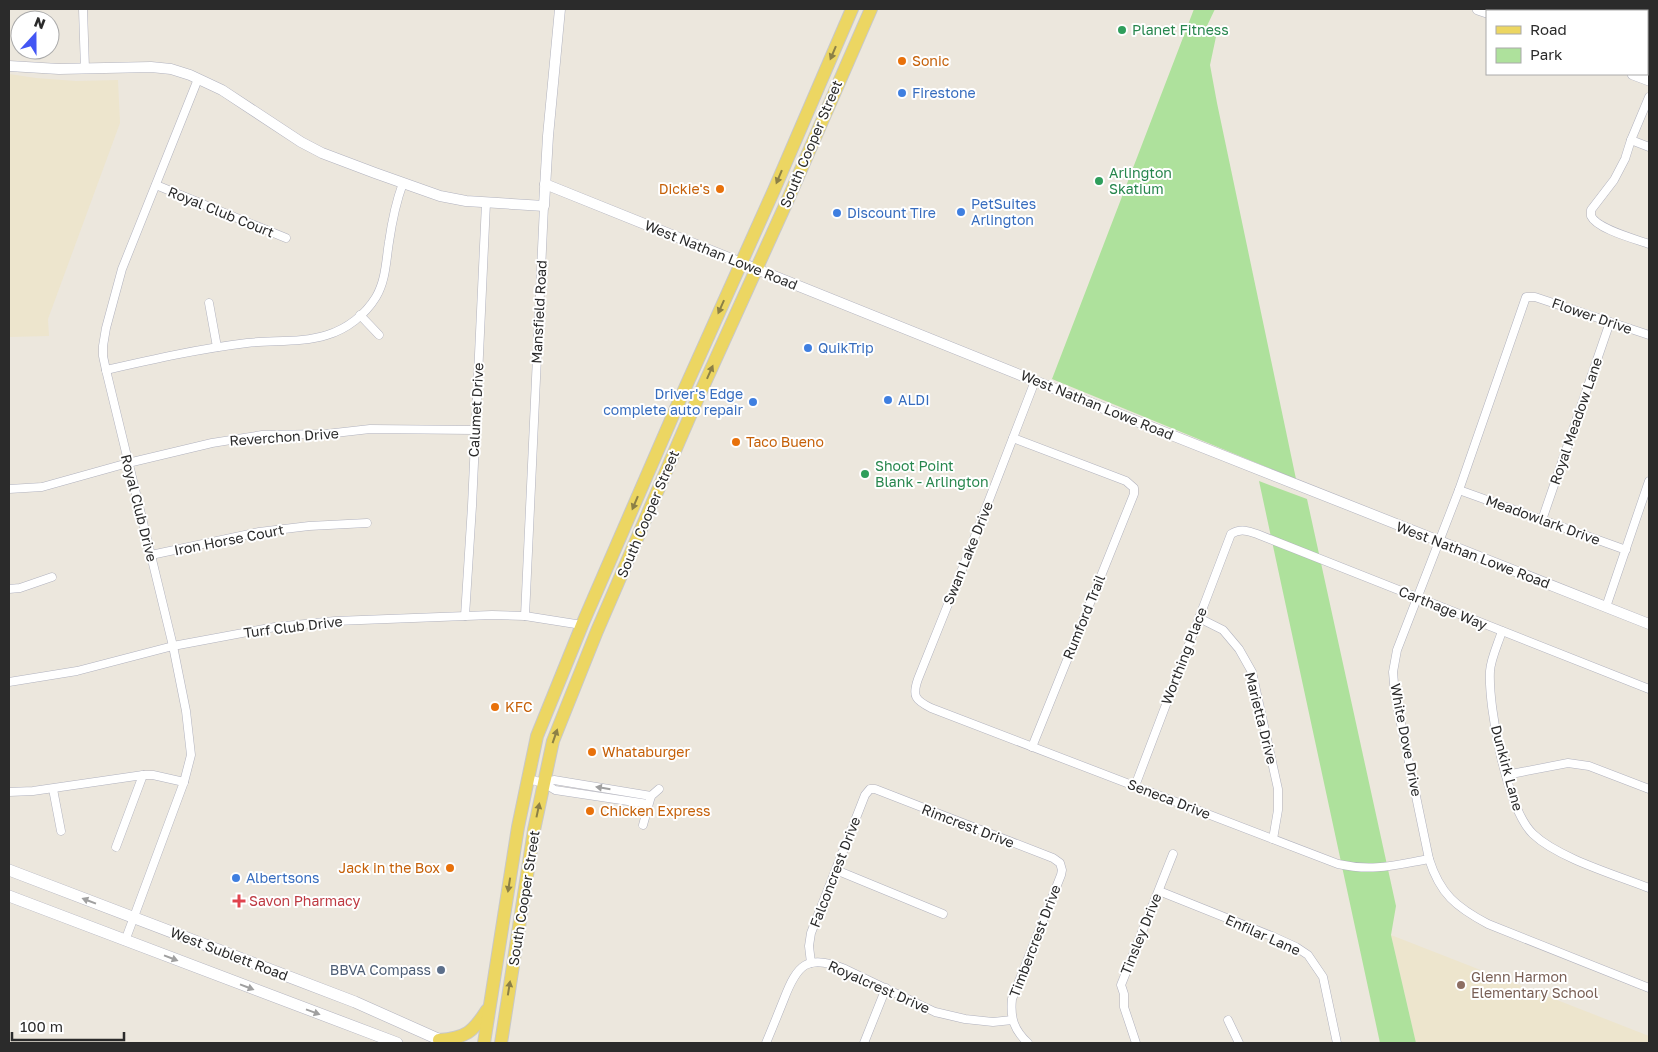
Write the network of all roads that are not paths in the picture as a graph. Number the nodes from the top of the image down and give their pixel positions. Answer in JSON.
{"nodes":[{"id":1,"x":83,"y":9,"type":"edge"},
{"id":2,"x":560,"y":9,"type":"edge"},
{"id":3,"x":852,"y":9,"type":"edge"},
{"id":4,"x":870,"y":9,"type":"edge"},
{"id":5,"x":9,"y":66,"type":"edge"},
{"id":6,"x":85,"y":69,"type":"junction"},
{"id":7,"x":1636,"y":75,"type":"edge"},
{"id":8,"x":198,"y":79,"type":"junction"},
{"id":9,"x":1649,"y":80,"type":"edge"},
{"id":10,"x":1649,"y":97,"type":"edge"},
{"id":11,"x":1631,"y":140,"type":"junction"},
{"id":12,"x":1649,"y":147,"type":"edge"},
{"id":13,"x":403,"y":183,"type":"junction"},
{"id":14,"x":546,"y":184,"type":"junction"},
{"id":15,"x":156,"y":185,"type":"junction"},
{"id":16,"x":486,"y":203,"type":"junction"},
{"id":17,"x":544,"y":206,"type":"junction"},
{"id":18,"x":286,"y":238,"type":"dead end"},
{"id":19,"x":1649,"y":244,"type":"edge"},
{"id":20,"x":741,"y":263,"type":"junction"},
{"id":21,"x":756,"y":269,"type":"junction"},
{"id":22,"x":1535,"y":297,"type":"joint"},
{"id":23,"x":209,"y":303,"type":"dead end"},
{"id":24,"x":360,"y":315,"type":"junction"},
{"id":25,"x":1610,"y":322,"type":"junction"},
{"id":26,"x":379,"y":335,"type":"dead end"},
{"id":27,"x":1649,"y":336,"type":"edge"},
{"id":28,"x":217,"y":347,"type":"junction"},
{"id":29,"x":106,"y":370,"type":"junction"},
{"id":30,"x":1035,"y":381,"type":"junction"},
{"id":31,"x":475,"y":430,"type":"junction"},
{"id":32,"x":1013,"y":438,"type":"junction"},
{"id":33,"x":654,"y":458,"type":"junction"},
{"id":34,"x":128,"y":463,"type":"junction"},
{"id":35,"x":669,"y":464,"type":"junction"},
{"id":36,"x":1649,"y":481,"type":"edge"},
{"id":37,"x":9,"y":489,"type":"edge"},
{"id":38,"x":1459,"y":490,"type":"junction"},
{"id":39,"x":1542,"y":520,"type":"junction"},
{"id":40,"x":368,"y":523,"type":"dead end"},
{"id":41,"x":1237,"y":530,"type":"joint"},
{"id":42,"x":1438,"y":542,"type":"junction"},
{"id":43,"x":1626,"y":550,"type":"junction"},
{"id":44,"x":151,"y":555,"type":"junction"},
{"id":45,"x":52,"y":577,"type":"dead end"},
{"id":46,"x":9,"y":589,"type":"edge"},
{"id":47,"x":1417,"y":598,"type":"junction"},
{"id":48,"x":1606,"y":607,"type":"junction"},
{"id":49,"x":465,"y":616,"type":"junction"},
{"id":50,"x":525,"y":616,"type":"junction"},
{"id":51,"x":1199,"y":618,"type":"junction"},
{"id":52,"x":1649,"y":624,"type":"edge"},
{"id":53,"x":582,"y":625,"type":"junction"},
{"id":54,"x":1502,"y":631,"type":"junction"},
{"id":55,"x":173,"y":646,"type":"junction"},
{"id":56,"x":9,"y":682,"type":"edge"},
{"id":57,"x":1649,"y":689,"type":"edge"},
{"id":58,"x":915,"y":696,"type":"joint"},
{"id":59,"x":1032,"y":747,"type":"junction"},
{"id":60,"x":1506,"y":775,"type":"junction"},
{"id":61,"x":142,"y":776,"type":"junction"},
{"id":62,"x":528,"y":779,"type":"junction"},
{"id":63,"x":184,"y":782,"type":"junction"},
{"id":64,"x":544,"y":783,"type":"junction"},
{"id":65,"x":1135,"y":786,"type":"junction"},
{"id":66,"x":53,"y":789,"type":"junction"},
{"id":67,"x":659,"y":789,"type":"dead end"},
{"id":68,"x":875,"y":789,"type":"joint"},
{"id":69,"x":1649,"y":789,"type":"edge"},
{"id":70,"x":9,"y":792,"type":"edge"},
{"id":71,"x":651,"y":796,"type":"junction"},
{"id":72,"x":648,"y":804,"type":"junction"},
{"id":73,"x":643,"y":825,"type":"dead end"},
{"id":74,"x":62,"y":831,"type":"dead end"},
{"id":75,"x":1273,"y":839,"type":"junction"},
{"id":76,"x":116,"y":847,"type":"dead end"},
{"id":77,"x":1173,"y":854,"type":"dead end"},
{"id":78,"x":1430,"y":859,"type":"junction"},
{"id":79,"x":1060,"y":863,"type":"joint"},
{"id":80,"x":9,"y":870,"type":"edge"},
{"id":81,"x":836,"y":870,"type":"junction"},
{"id":82,"x":1649,"y":888,"type":"edge"},
{"id":83,"x":1159,"y":891,"type":"junction"},
{"id":84,"x":9,"y":896,"type":"edge"},
{"id":85,"x":943,"y":914,"type":"dead end"},
{"id":86,"x":134,"y":918,"type":"junction"},
{"id":87,"x":125,"y":940,"type":"junction"},
{"id":88,"x":811,"y":963,"type":"junction"},
{"id":89,"x":886,"y":988,"type":"junction"},
{"id":90,"x":1649,"y":988,"type":"edge"},
{"id":91,"x":490,"y":1006,"type":"junction"},
{"id":92,"x":1012,"y":1020,"type":"junction"},
{"id":93,"x":1228,"y":1020,"type":"dead end"},
{"id":94,"x":502,"y":1041,"type":"edge"},
{"id":95,"x":443,"y":1042,"type":"edge"},
{"id":96,"x":397,"y":1043,"type":"edge"},
{"id":97,"x":484,"y":1043,"type":"edge"},
{"id":98,"x":766,"y":1043,"type":"edge"},
{"id":99,"x":864,"y":1043,"type":"edge"},
{"id":100,"x":1028,"y":1043,"type":"edge"},
{"id":101,"x":1136,"y":1043,"type":"edge"},
{"id":102,"x":1239,"y":1043,"type":"edge"},
{"id":103,"x":1337,"y":1043,"type":"edge"}],
"edges":[{"from":1,"to":6,"type":"street"},
{"from":2,"to":14,"type":"street","name":"Mansfield Road"},
{"from":3,"to":20,"type":"main road","name":"South Cooper Street","one_way":true},
{"from":4,"to":21,"type":"main road","name":"South Cooper Street"},
{"from":5,"to":6,"type":"street"},
{"from":6,"to":8,"type":"street"},
{"from":7,"to":9,"type":"main road"},
{"from":8,"to":13,"type":"street"},
{"from":8,"to":15,"type":"street","name":"Royal Club Drive"},
{"from":10,"to":11,"type":"street"},
{"from":11,"to":12,"type":"street"},
{"from":11,"to":19,"type":"street"},
{"from":13,"to":16,"type":"street"},
{"from":13,"to":24,"type":"street"},
{"from":14,"to":17,"type":"street","name":"Mansfield Road"},
{"from":14,"to":20,"type":"street","name":"West Nathan Lowe Road"},
{"from":15,"to":18,"type":"street","name":"Royal Club Court"},
{"from":15,"to":29,"type":"street","name":"Royal Club Drive"},
{"from":16,"to":17,"type":"street"},
{"from":16,"to":31,"type":"street","name":"Calumet Drive"},
{"from":17,"to":50,"type":"street","name":"Mansfield Road"},
{"from":20,"to":21,"type":"street","name":"West Nathan Lowe Road"},
{"from":20,"to":33,"type":"main road","name":"South Cooper Street","one_way":true},
{"from":21,"to":30,"type":"street","name":"West Nathan Lowe Road"},
{"from":35,"to":21,"type":"main road","name":"South Cooper Street","one_way":true},
{"from":22,"to":25,"type":"street","name":"Flower Drive"},
{"from":22,"to":38,"type":"street","name":"White Dove Drive"},
{"from":23,"to":28,"type":"street"},
{"from":24,"to":26,"type":"street"},
{"from":24,"to":28,"type":"street"},
{"from":25,"to":27,"type":"street","name":"Flower Drive"},
{"from":25,"to":39,"type":"street","name":"Royal Meadow Lane"},
{"from":28,"to":29,"type":"street"},
{"from":29,"to":34,"type":"street","name":"Royal Club Drive"},
{"from":30,"to":32,"type":"street","name":"Swan Lake Drive"},
{"from":30,"to":42,"type":"street","name":"West Nathan Lowe Road"},
{"from":31,"to":34,"type":"street","name":"Reverchon Drive"},
{"from":31,"to":49,"type":"street","name":"Calumet Drive"},
{"from":32,"to":58,"type":"street","name":"Swan Lake Drive"},
{"from":32,"to":59,"type":"street","name":"Rumford Trail"},
{"from":33,"to":35,"type":"main road"},
{"from":33,"to":53,"type":"main road","name":"South Cooper Street","one_way":true},
{"from":34,"to":37,"type":"street","name":"Reverchon Drive"},
{"from":34,"to":44,"type":"street","name":"Royal Club Drive"},
{"from":64,"to":35,"type":"main road","name":"South Cooper Street","one_way":true},
{"from":36,"to":43,"type":"street"},
{"from":38,"to":39,"type":"street","name":"Meadowlark Drive"},
{"from":38,"to":42,"type":"street","name":"White Dove Drive"},
{"from":39,"to":43,"type":"street","name":"Meadowlark Drive"},
{"from":40,"to":44,"type":"street","name":"Iron Horse Court"},
{"from":41,"to":47,"type":"street","name":"Carthage Way"},
{"from":41,"to":51,"type":"street","name":"Worthing Place"},
{"from":42,"to":47,"type":"street","name":"White Dove Drive"},
{"from":42,"to":48,"type":"street","name":"West Nathan Lowe Road"},
{"from":43,"to":48,"type":"street"},
{"from":44,"to":55,"type":"street","name":"Royal Club Drive"},
{"from":45,"to":46,"type":"street"},
{"from":47,"to":54,"type":"street","name":"Carthage Way"},
{"from":47,"to":78,"type":"street","name":"White Dove Drive"},
{"from":48,"to":52,"type":"street","name":"West Nathan Lowe Road"},
{"from":49,"to":50,"type":"street","name":"Turf Club Drive"},
{"from":49,"to":55,"type":"street","name":"Turf Club Drive"},
{"from":50,"to":53,"type":"street","name":"Turf Club Drive"},
{"from":51,"to":65,"type":"street","name":"Worthing Place"},
{"from":51,"to":75,"type":"street","name":"Marietta Drive"},
{"from":53,"to":62,"type":"main road","name":"South Cooper Street"},
{"from":54,"to":57,"type":"street","name":"Carthage Way"},
{"from":54,"to":60,"type":"street","name":"Dunkirk Lane"},
{"from":55,"to":56,"type":"street","name":"Turf Club Drive"},
{"from":55,"to":63,"type":"street","name":"Royal Club Drive"},
{"from":58,"to":59,"type":"street","name":"Seneca Drive"},
{"from":59,"to":65,"type":"street","name":"Seneca Drive"},
{"from":60,"to":69,"type":"street"},
{"from":60,"to":82,"type":"street","name":"Dunkirk Lane"},
{"from":61,"to":63,"type":"street"},
{"from":61,"to":66,"type":"street"},
{"from":61,"to":76,"type":"street"},
{"from":62,"to":64,"type":"street"},
{"from":62,"to":91,"type":"main road","name":"South Cooper Street","one_way":true},
{"from":63,"to":86,"type":"street","name":"Royal Club Drive"},
{"from":71,"to":64,"type":"street","one_way":true},
{"from":64,"to":72,"type":"street"},
{"from":94,"to":64,"type":"main road","name":"South Cooper Street","one_way":true},
{"from":65,"to":75,"type":"street","name":"Seneca Drive"},
{"from":66,"to":70,"type":"street"},
{"from":66,"to":74,"type":"street"},
{"from":67,"to":71,"type":"street"},
{"from":68,"to":79,"type":"street","name":"Rimcrest Drive"},
{"from":68,"to":81,"type":"street","name":"Falconcrest Drive"},
{"from":71,"to":72,"type":"street"},
{"from":72,"to":73,"type":"street"},
{"from":75,"to":78,"type":"street","name":"Seneca Drive"},
{"from":77,"to":83,"type":"street","name":"Tinsley Drive"},
{"from":78,"to":90,"type":"street","name":"White Dove Drive"},
{"from":79,"to":92,"type":"street","name":"Timbercrest Drive"},
{"from":86,"to":80,"type":"main road","name":"West Sublett Road","one_way":true},
{"from":81,"to":85,"type":"street"},
{"from":81,"to":88,"type":"street","name":"Falconcrest Drive"},
{"from":83,"to":101,"type":"street","name":"Tinsley Drive"},
{"from":83,"to":103,"type":"street","name":"Enfilar Lane"},
{"from":84,"to":87,"type":"main road","name":"West Sublett Road"},
{"from":86,"to":87,"type":"street","name":"Royal Club Drive"},
{"from":86,"to":95,"type":"main road","name":"West Sublett Road"},
{"from":87,"to":96,"type":"main road","name":"West Sublett Road","one_way":true},
{"from":88,"to":89,"type":"street","name":"Royalcrest Drive"},
{"from":88,"to":98,"type":"street","name":"Royalcrest Drive"},
{"from":89,"to":92,"type":"street","name":"Royalcrest Drive"},
{"from":89,"to":99,"type":"street"},
{"from":91,"to":95,"type":"main road"},
{"from":91,"to":97,"type":"main road","name":"South Cooper Street"},
{"from":92,"to":100,"type":"street"},
{"from":93,"to":102,"type":"street"}]}
